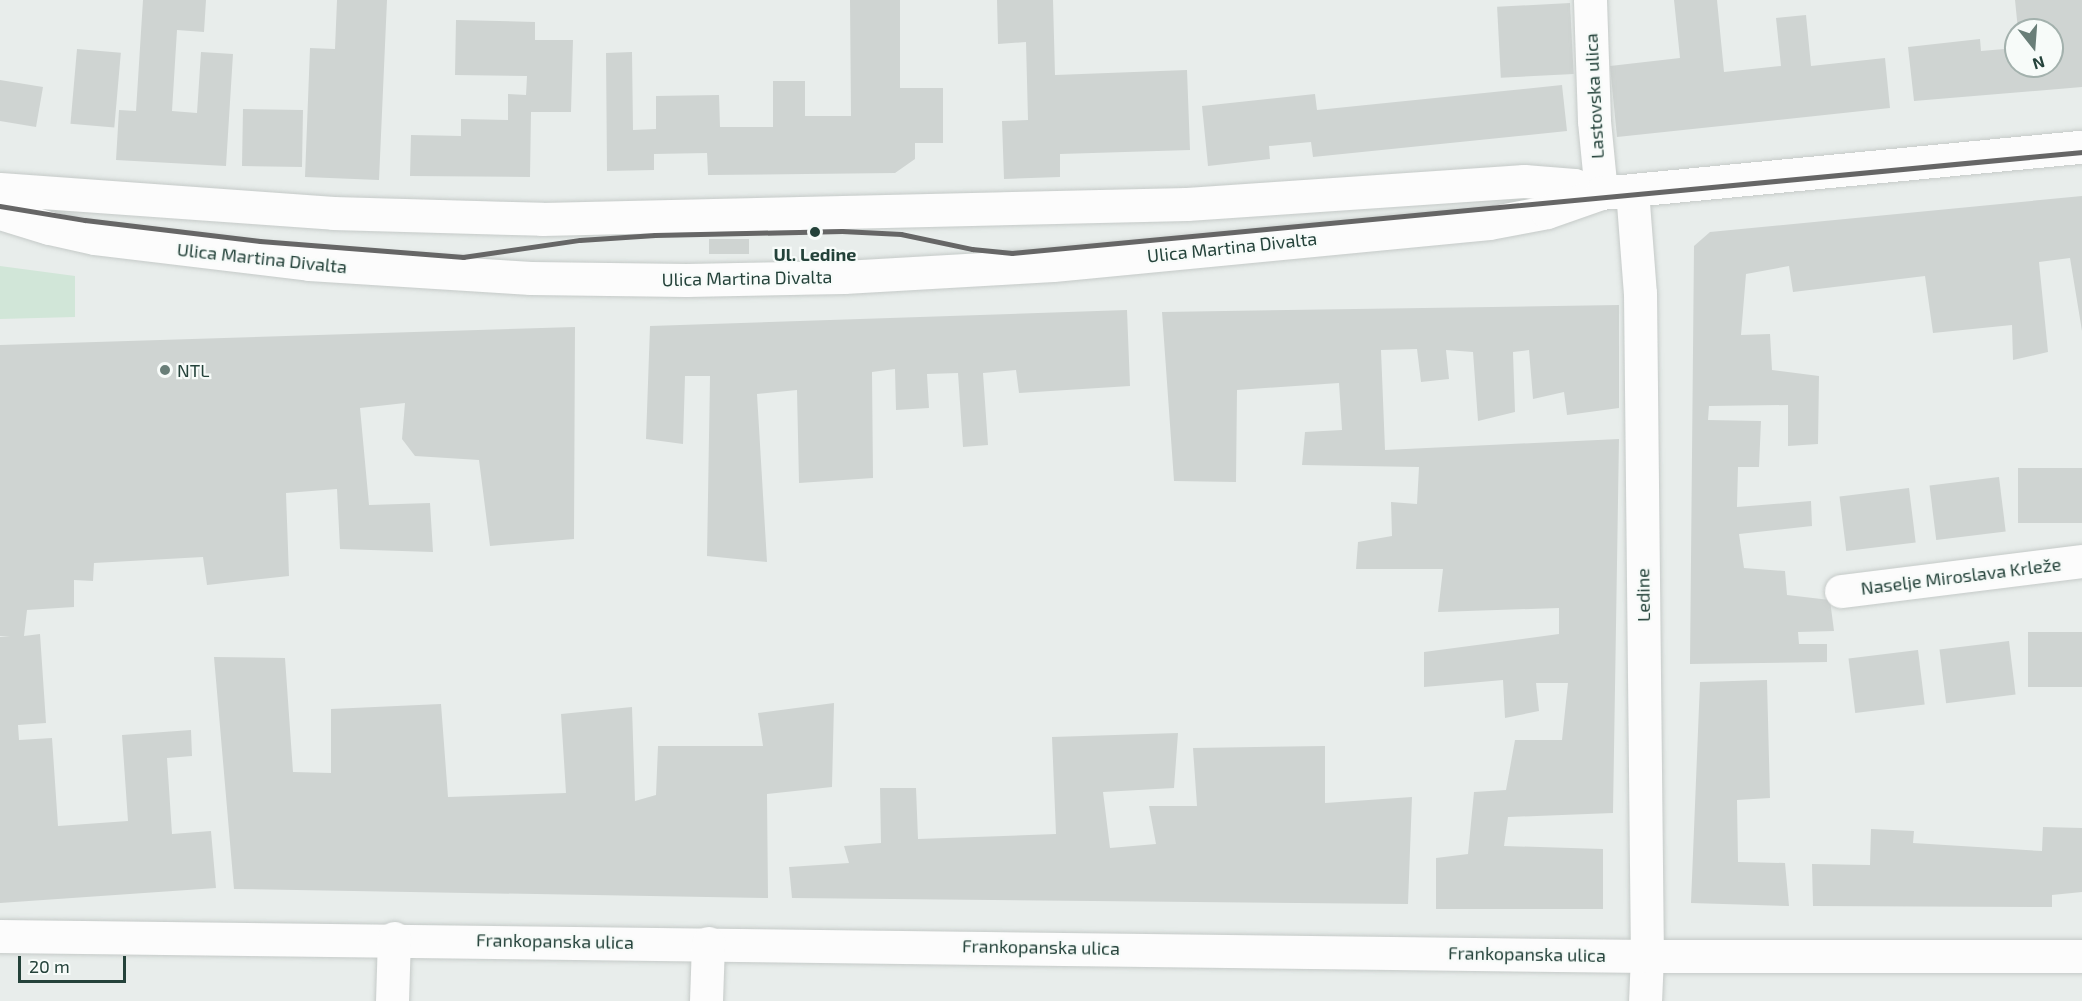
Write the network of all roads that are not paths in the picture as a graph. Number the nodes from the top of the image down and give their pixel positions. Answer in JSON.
{"nodes":[{"id":1,"x":1590,"y":0,"type":"edge"},
{"id":2,"x":2082,"y":147,"type":"edge"},
{"id":3,"x":0,"y":189,"type":"edge"},
{"id":4,"x":1617,"y":191,"type":"junction"},
{"id":5,"x":0,"y":213,"type":"edge"},
{"id":6,"x":2082,"y":561,"type":"edge"},
{"id":7,"x":1841,"y":591,"type":"dead end"},
{"id":8,"x":0,"y":936,"type":"edge"},
{"id":9,"x":394,"y":938,"type":"junction"},
{"id":10,"x":708,"y":943,"type":"junction"},
{"id":11,"x":1647,"y":956,"type":"junction"},
{"id":12,"x":2082,"y":956,"type":"edge"},
{"id":13,"x":392,"y":1001,"type":"edge"},
{"id":14,"x":706,"y":1001,"type":"edge"},
{"id":15,"x":1645,"y":1001,"type":"edge"}],
"edges":[{"from":1,"to":4,"type":"street","name":"Lastovska ulica"},
{"from":2,"to":4,"type":"street","name":"Ulica Martina Divalta"},
{"from":3,"to":4,"type":"street","name":"Ulica Martina Divalta"},
{"from":4,"to":5,"type":"street","name":"Ulica Martina Divalta"},
{"from":4,"to":11,"type":"street","name":"Ledine"},
{"from":6,"to":7,"type":"street","name":"Naselje Miroslava Krleže"},
{"from":8,"to":9,"type":"street","name":"Frankopanska ulica"},
{"from":9,"to":10,"type":"street","name":"Frankopanska ulica"},
{"from":9,"to":13,"type":"street"},
{"from":10,"to":11,"type":"street","name":"Frankopanska ulica"},
{"from":10,"to":14,"type":"street"},
{"from":11,"to":12,"type":"street","name":"Frankopanska ulica"},
{"from":11,"to":15,"type":"street","name":"Ledine"}]}
